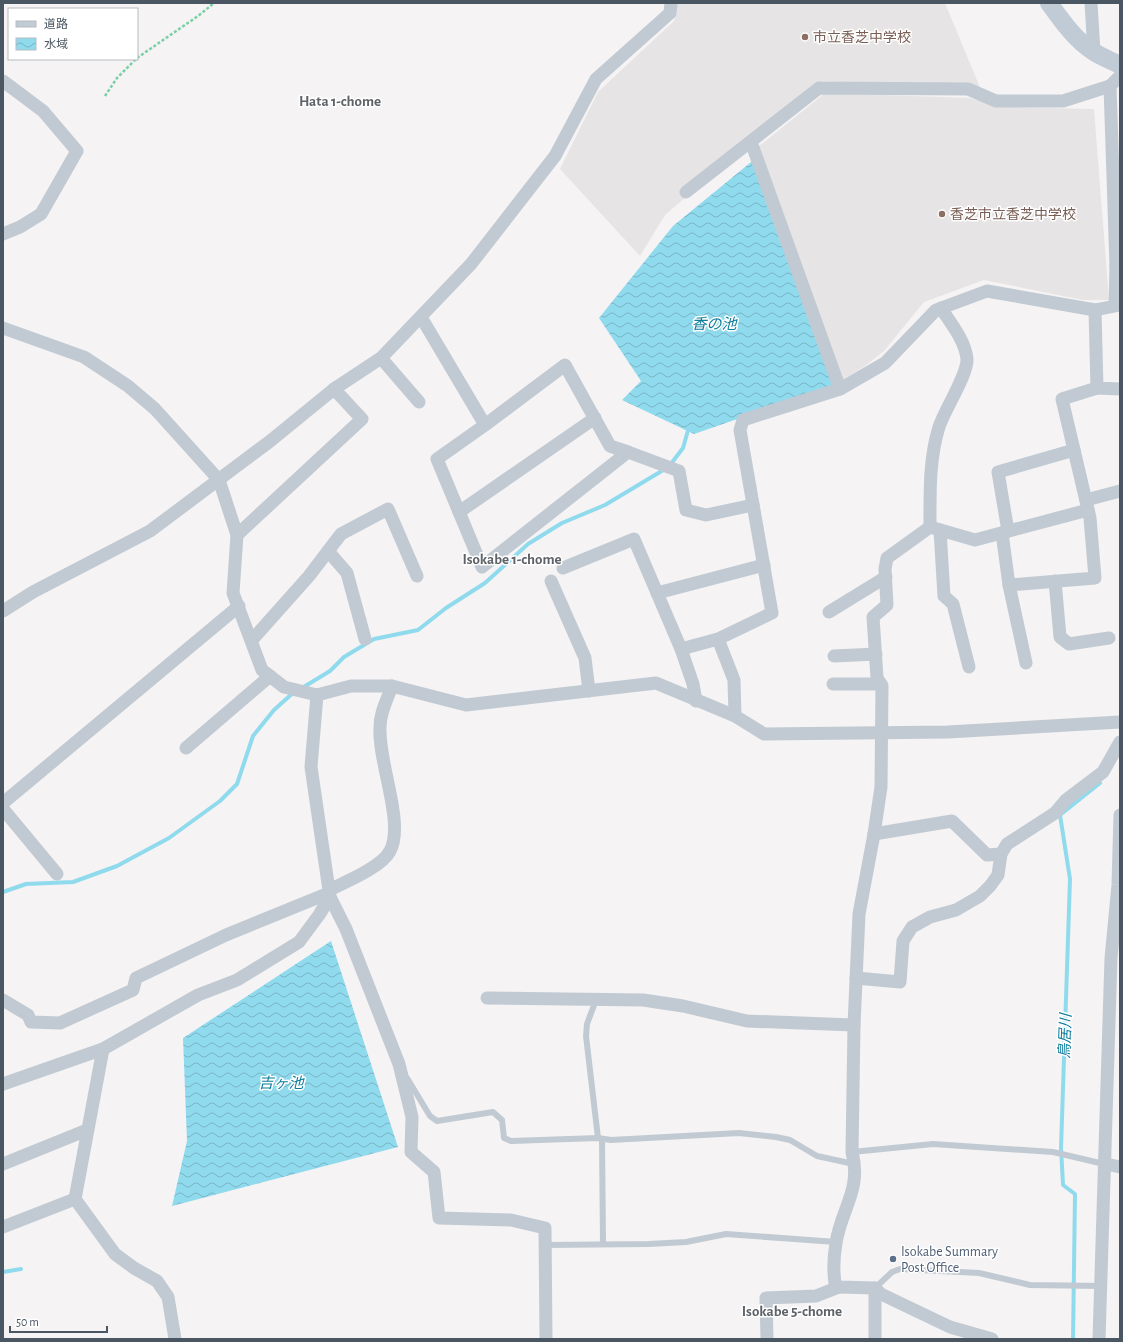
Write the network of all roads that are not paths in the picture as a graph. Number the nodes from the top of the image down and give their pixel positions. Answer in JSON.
{"nodes":[{"id":1,"x":671,"y":3,"type":"edge"},
{"id":2,"x":1050,"y":3,"type":"edge"},
{"id":3,"x":1092,"y":3,"type":"edge"},
{"id":4,"x":1094,"y":52,"type":"junction"},
{"id":5,"x":1120,"y":65,"type":"edge"},
{"id":6,"x":1120,"y":76,"type":"edge"},
{"id":7,"x":3,"y":81,"type":"edge"},
{"id":8,"x":1110,"y":86,"type":"junction"},
{"id":9,"x":751,"y":142,"type":"junction"},
{"id":10,"x":686,"y":192,"type":"dead end"},
{"id":11,"x":3,"y":234,"type":"edge"},
{"id":12,"x":1118,"y":266,"type":"edge"},
{"id":13,"x":941,"y":308,"type":"junction"},
{"id":14,"x":1095,"y":310,"type":"junction"},
{"id":15,"x":421,"y":318,"type":"junction"},
{"id":16,"x":3,"y":328,"type":"edge"},
{"id":17,"x":381,"y":358,"type":"junction"},
{"id":18,"x":1097,"y":388,"type":"junction"},
{"id":19,"x":334,"y":389,"type":"junction"},
{"id":20,"x":840,"y":389,"type":"junction"},
{"id":21,"x":1120,"y":389,"type":"edge"},
{"id":22,"x":419,"y":402,"type":"dead end"},
{"id":23,"x":595,"y":418,"type":"junction"},
{"id":24,"x":485,"y":425,"type":"junction"},
{"id":25,"x":1074,"y":450,"type":"junction"},
{"id":26,"x":628,"y":452,"type":"junction"},
{"id":27,"x":219,"y":480,"type":"junction"},
{"id":28,"x":1120,"y":491,"type":"edge"},
{"id":29,"x":753,"y":505,"type":"junction"},
{"id":30,"x":1087,"y":505,"type":"junction"},
{"id":31,"x":459,"y":512,"type":"junction"},
{"id":32,"x":935,"y":528,"type":"junction"},
{"id":33,"x":1005,"y":532,"type":"junction"},
{"id":34,"x":237,"y":535,"type":"junction"},
{"id":35,"x":328,"y":551,"type":"junction"},
{"id":36,"x":764,"y":565,"type":"junction"},
{"id":37,"x":563,"y":568,"type":"dead end"},
{"id":38,"x":417,"y":576,"type":"dead end"},
{"id":39,"x":886,"y":577,"type":"junction"},
{"id":40,"x":551,"y":581,"type":"dead end"},
{"id":41,"x":1055,"y":581,"type":"junction"},
{"id":42,"x":1009,"y":585,"type":"junction"},
{"id":43,"x":657,"y":593,"type":"junction"},
{"id":44,"x":238,"y":606,"type":"junction"},
{"id":45,"x":3,"y":611,"type":"edge"},
{"id":46,"x":829,"y":612,"type":"dead end"},
{"id":47,"x":1109,"y":638,"type":"dead end"},
{"id":48,"x":365,"y":639,"type":"dead end"},
{"id":49,"x":718,"y":639,"type":"junction"},
{"id":50,"x":252,"y":640,"type":"junction"},
{"id":51,"x":682,"y":649,"type":"junction"},
{"id":52,"x":876,"y":654,"type":"junction"},
{"id":53,"x":834,"y":656,"type":"dead end"},
{"id":54,"x":1026,"y":663,"type":"dead end"},
{"id":55,"x":969,"y":667,"type":"dead end"},
{"id":56,"x":270,"y":676,"type":"junction"},
{"id":57,"x":833,"y":684,"type":"dead end"},
{"id":58,"x":881,"y":684,"type":"junction"},
{"id":59,"x":392,"y":686,"type":"junction"},
{"id":60,"x":589,"y":691,"type":"junction"},
{"id":61,"x":317,"y":695,"type":"junction"},
{"id":62,"x":696,"y":701,"type":"junction"},
{"id":63,"x":735,"y":716,"type":"junction"},
{"id":64,"x":1120,"y":722,"type":"edge"},
{"id":65,"x":883,"y":733,"type":"junction"},
{"id":66,"x":1120,"y":742,"type":"edge"},
{"id":67,"x":186,"y":748,"type":"dead end"},
{"id":68,"x":3,"y":803,"type":"edge"},
{"id":69,"x":3,"y":809,"type":"edge"},
{"id":70,"x":1120,"y":815,"type":"edge"},
{"id":71,"x":874,"y":834,"type":"junction"},
{"id":72,"x":1001,"y":854,"type":"junction"},
{"id":73,"x":56,"y":874,"type":"dead end"},
{"id":74,"x":1119,"y":875,"type":"edge"},
{"id":75,"x":329,"y":893,"type":"junction"},
{"id":76,"x":1116,"y":958,"type":"edge"},
{"id":77,"x":856,"y":978,"type":"junction"},
{"id":78,"x":487,"y":998,"type":"dead end"},
{"id":79,"x":596,"y":999,"type":"junction"},
{"id":80,"x":3,"y":1000,"type":"edge"},
{"id":81,"x":854,"y":1025,"type":"junction"},
{"id":82,"x":103,"y":1048,"type":"junction"},
{"id":83,"x":399,"y":1064,"type":"junction"},
{"id":84,"x":3,"y":1084,"type":"edge"},
{"id":85,"x":87,"y":1130,"type":"junction"},
{"id":86,"x":600,"y":1138,"type":"junction"},
{"id":87,"x":853,"y":1158,"type":"junction"},
{"id":88,"x":3,"y":1164,"type":"edge"},
{"id":89,"x":1106,"y":1164,"type":"junction"},
{"id":90,"x":1120,"y":1167,"type":"edge"},
{"id":91,"x":75,"y":1199,"type":"junction"},
{"id":92,"x":5,"y":1222,"type":"edge"},
{"id":93,"x":836,"y":1242,"type":"junction"},
{"id":94,"x":603,"y":1244,"type":"junction"},
{"id":95,"x":545,"y":1245,"type":"junction"},
{"id":96,"x":1101,"y":1286,"type":"junction"},
{"id":97,"x":839,"y":1287,"type":"junction"},
{"id":98,"x":875,"y":1288,"type":"junction"},
{"id":99,"x":175,"y":1339,"type":"edge"},
{"id":100,"x":546,"y":1339,"type":"edge"},
{"id":101,"x":767,"y":1339,"type":"edge"},
{"id":102,"x":875,"y":1339,"type":"edge"},
{"id":103,"x":992,"y":1339,"type":"edge"},
{"id":104,"x":1099,"y":1339,"type":"edge"}],
"edges":[{"from":1,"to":15,"type":"street"},
{"from":2,"to":4,"type":"street"},
{"from":3,"to":4,"type":"street"},
{"from":4,"to":5,"type":"street"},
{"from":6,"to":8,"type":"street"},
{"from":7,"to":11,"type":"street"},
{"from":8,"to":9,"type":"street"},
{"from":8,"to":12,"type":"street"},
{"from":9,"to":10,"type":"street"},
{"from":9,"to":20,"type":"street"},
{"from":12,"to":14,"type":"street"},
{"from":13,"to":14,"type":"street"},
{"from":13,"to":20,"type":"street"},
{"from":13,"to":32,"type":"street"},
{"from":14,"to":18,"type":"street"},
{"from":15,"to":17,"type":"street"},
{"from":15,"to":24,"type":"street"},
{"from":16,"to":27,"type":"street"},
{"from":17,"to":19,"type":"street"},
{"from":17,"to":22,"type":"street"},
{"from":18,"to":21,"type":"street"},
{"from":18,"to":25,"type":"street"},
{"from":19,"to":27,"type":"street"},
{"from":19,"to":34,"type":"street"},
{"from":20,"to":29,"type":"street"},
{"from":23,"to":24,"type":"street"},
{"from":23,"to":26,"type":"street"},
{"from":23,"to":31,"type":"street"},
{"from":24,"to":31,"type":"street"},
{"from":25,"to":30,"type":"street"},
{"from":25,"to":33,"type":"street"},
{"from":26,"to":29,"type":"street"},
{"from":26,"to":31,"type":"street"},
{"from":27,"to":34,"type":"street"},
{"from":27,"to":45,"type":"street"},
{"from":28,"to":30,"type":"street"},
{"from":29,"to":36,"type":"street"},
{"from":30,"to":33,"type":"street"},
{"from":30,"to":41,"type":"street"},
{"from":32,"to":33,"type":"street"},
{"from":32,"to":39,"type":"street"},
{"from":32,"to":55,"type":"street"},
{"from":33,"to":42,"type":"street"},
{"from":34,"to":44,"type":"street"},
{"from":35,"to":38,"type":"street"},
{"from":35,"to":48,"type":"street"},
{"from":35,"to":50,"type":"street"},
{"from":36,"to":43,"type":"street"},
{"from":36,"to":49,"type":"street"},
{"from":37,"to":43,"type":"street"},
{"from":39,"to":46,"type":"street"},
{"from":39,"to":52,"type":"street"},
{"from":40,"to":60,"type":"street"},
{"from":41,"to":42,"type":"street"},
{"from":41,"to":47,"type":"street"},
{"from":42,"to":54,"type":"street"},
{"from":43,"to":51,"type":"street"},
{"from":44,"to":50,"type":"street"},
{"from":44,"to":68,"type":"street"},
{"from":49,"to":51,"type":"street"},
{"from":49,"to":63,"type":"street"},
{"from":50,"to":56,"type":"street"},
{"from":51,"to":62,"type":"street"},
{"from":52,"to":53,"type":"street"},
{"from":52,"to":58,"type":"street"},
{"from":56,"to":61,"type":"street"},
{"from":56,"to":67,"type":"street"},
{"from":57,"to":58,"type":"street"},
{"from":58,"to":65,"type":"street"},
{"from":59,"to":60,"type":"street"},
{"from":59,"to":61,"type":"street"},
{"from":59,"to":75,"type":"street"},
{"from":60,"to":62,"type":"street"},
{"from":61,"to":75,"type":"street"},
{"from":62,"to":63,"type":"street"},
{"from":63,"to":65,"type":"street"},
{"from":64,"to":65,"type":"street"},
{"from":65,"to":71,"type":"street"},
{"from":66,"to":72,"type":"street"},
{"from":69,"to":73,"type":"street"},
{"from":70,"to":74,"type":"street"},
{"from":71,"to":72,"type":"street"},
{"from":71,"to":77,"type":"street"},
{"from":72,"to":77,"type":"street"},
{"from":74,"to":76,"type":"street"},
{"from":75,"to":80,"type":"street"},
{"from":75,"to":82,"type":"street"},
{"from":75,"to":83,"type":"street"},
{"from":76,"to":89,"type":"street"},
{"from":77,"to":81,"type":"street"},
{"from":78,"to":79,"type":"street"},
{"from":79,"to":81,"type":"street"},
{"from":79,"to":86,"type":"lane"},
{"from":81,"to":87,"type":"street"},
{"from":82,"to":84,"type":"street"},
{"from":82,"to":85,"type":"street"},
{"from":83,"to":86,"type":"lane"},
{"from":83,"to":95,"type":"street"},
{"from":85,"to":88,"type":"street"},
{"from":85,"to":91,"type":"street"},
{"from":86,"to":87,"type":"lane"},
{"from":86,"to":94,"type":"lane"},
{"from":87,"to":89,"type":"lane"},
{"from":87,"to":93,"type":"street"},
{"from":89,"to":90,"type":"street"},
{"from":89,"to":96,"type":"street"},
{"from":91,"to":92,"type":"street"},
{"from":91,"to":99,"type":"street"},
{"from":93,"to":94,"type":"lane"},
{"from":93,"to":97,"type":"street"},
{"from":94,"to":95,"type":"lane"},
{"from":95,"to":100,"type":"street"},
{"from":96,"to":98,"type":"lane"},
{"from":96,"to":104,"type":"street"},
{"from":97,"to":98,"type":"street"},
{"from":97,"to":101,"type":"street"},
{"from":98,"to":102,"type":"street"},
{"from":98,"to":103,"type":"street"}]}
